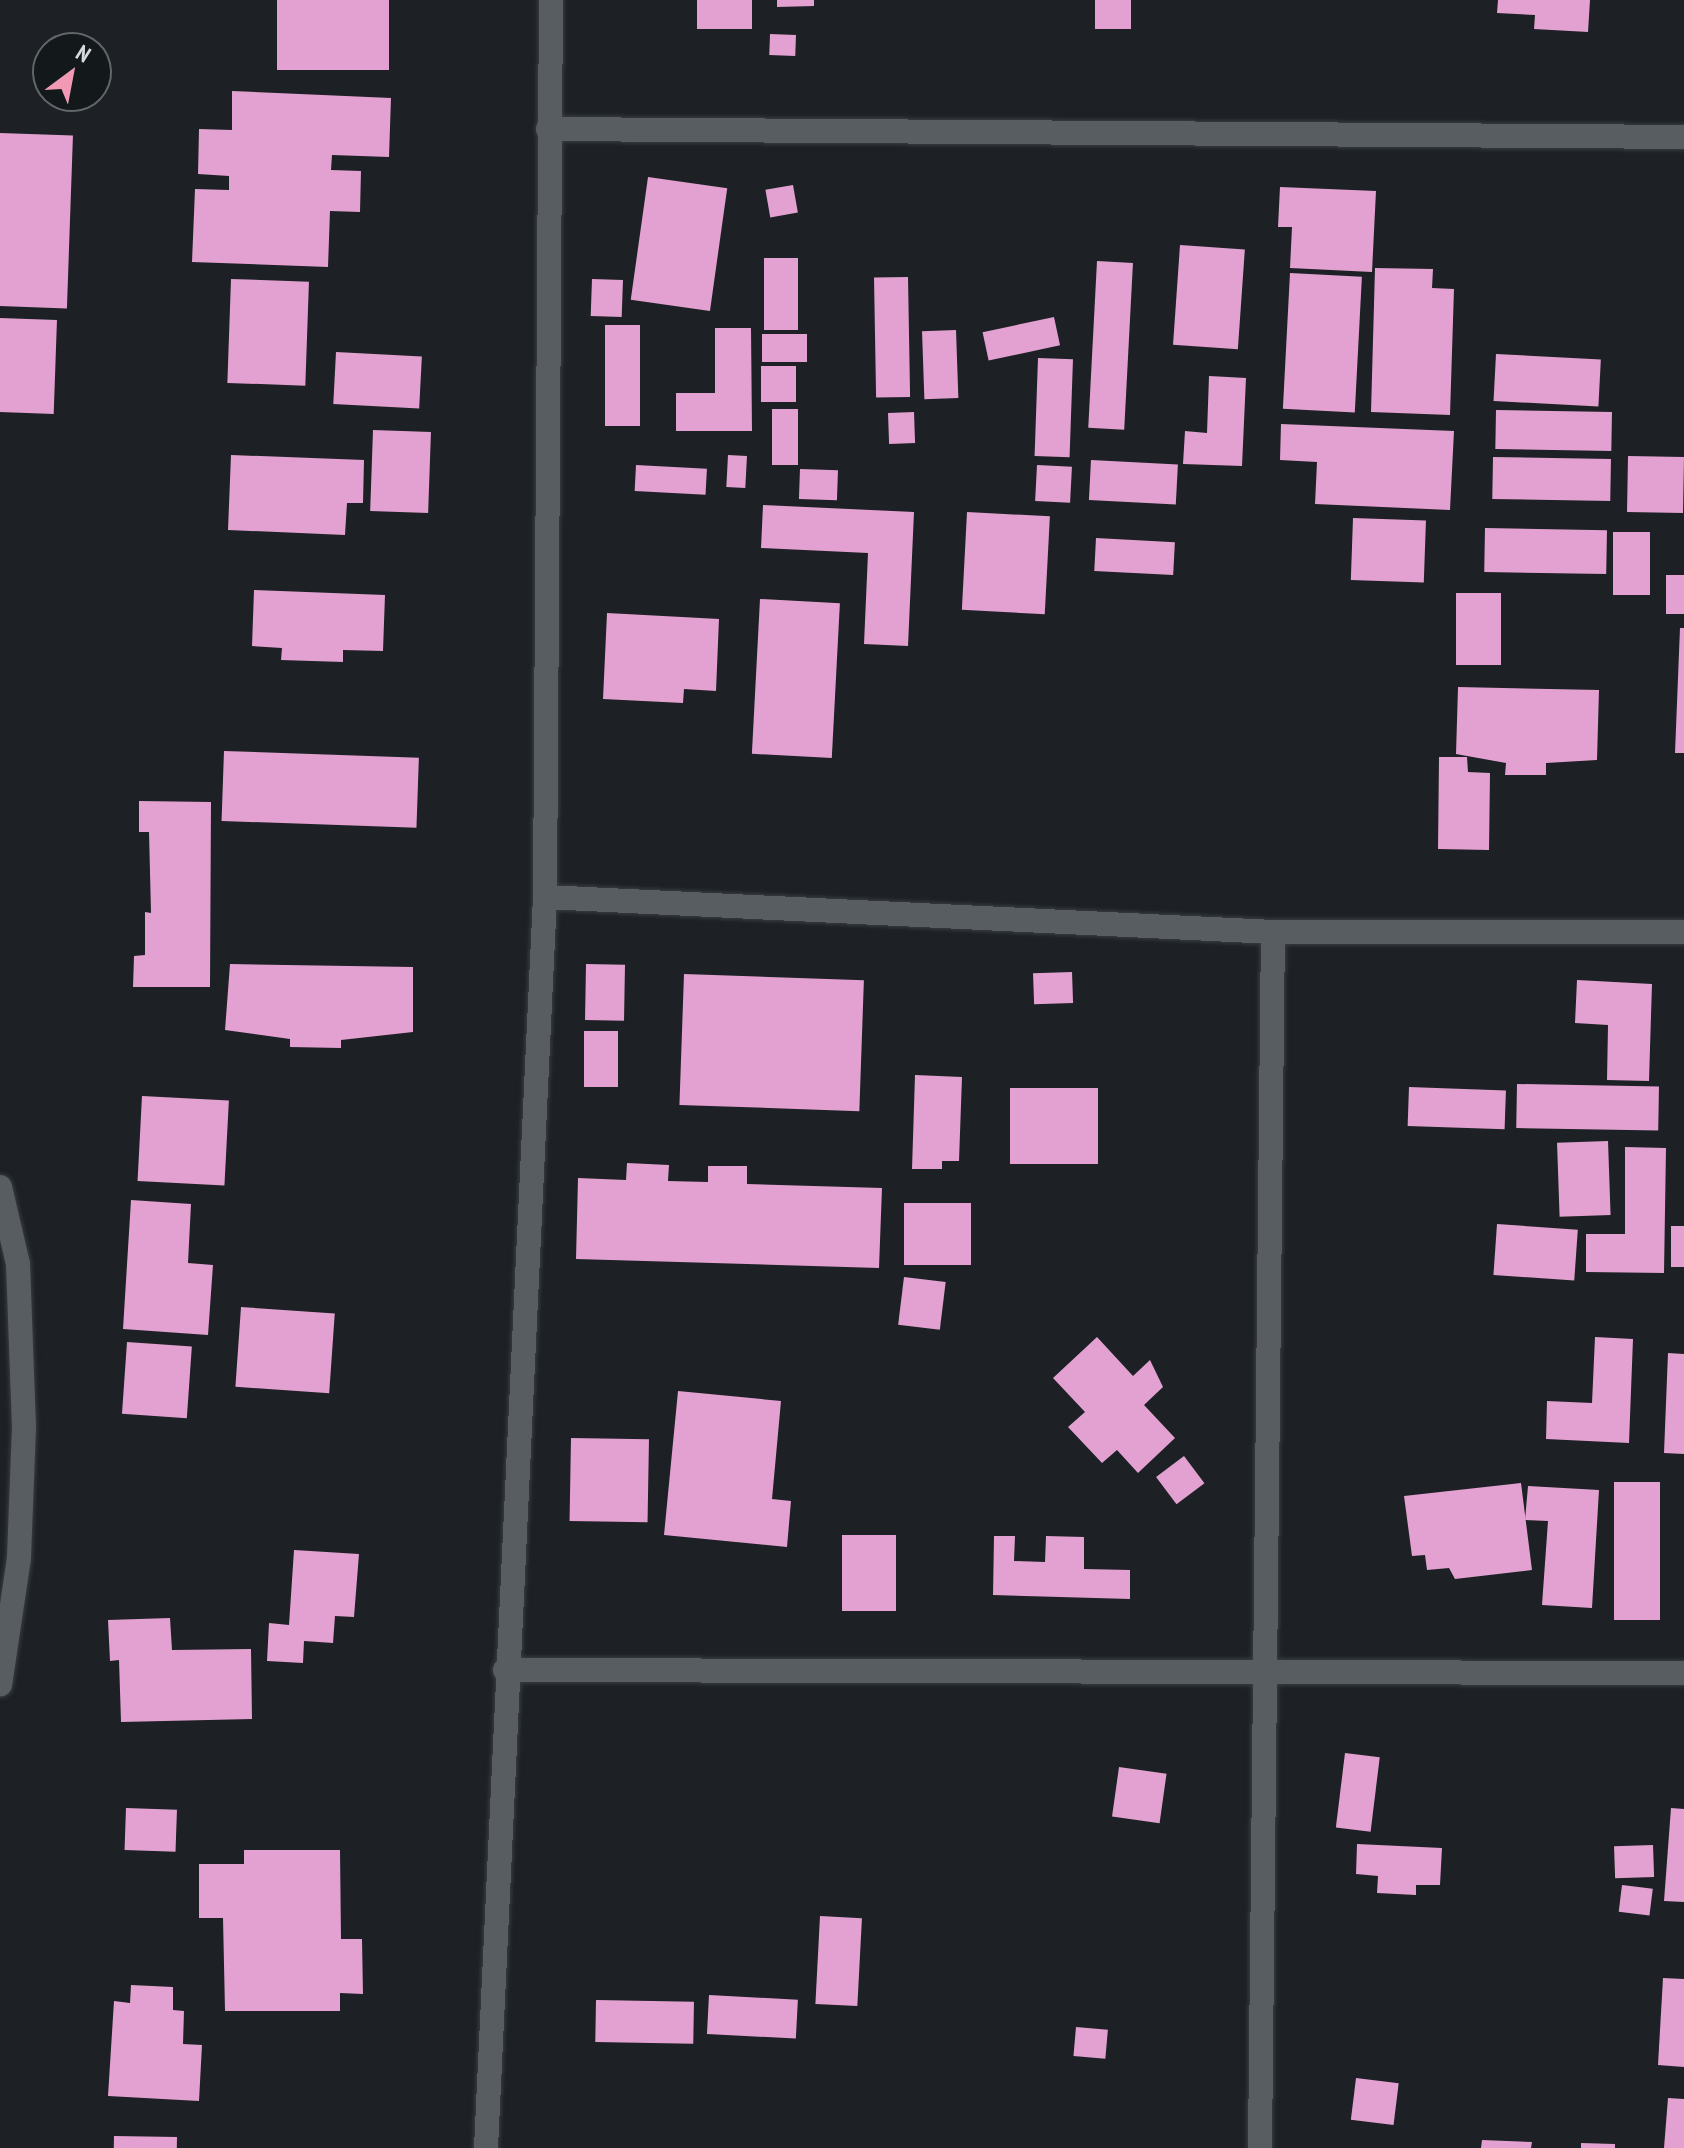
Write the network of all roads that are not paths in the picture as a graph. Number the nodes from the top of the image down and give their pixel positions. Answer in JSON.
{"nodes":[{"id":1,"x":551,"y":0,"type":"edge"},
{"id":2,"x":548,"y":129,"type":"junction"},
{"id":3,"x":1684,"y":137,"type":"edge"},
{"id":4,"x":545,"y":897,"type":"junction"},
{"id":5,"x":1273,"y":932,"type":"junction"},
{"id":6,"x":1684,"y":932,"type":"edge"},
{"id":7,"x":0,"y":1187,"type":"edge"},
{"id":8,"x":505,"y":1670,"type":"junction"},
{"id":9,"x":1684,"y":1673,"type":"edge"},
{"id":10,"x":1264,"y":1674,"type":"junction"},
{"id":11,"x":0,"y":1685,"type":"edge"},
{"id":12,"x":486,"y":2148,"type":"edge"},
{"id":13,"x":1260,"y":2148,"type":"edge"}],
"edges":[{"from":1,"to":2,"type":"street"},
{"from":2,"to":3,"type":"street"},
{"from":2,"to":4,"type":"street"},
{"from":4,"to":5,"type":"street"},
{"from":4,"to":8,"type":"street"},
{"from":5,"to":6,"type":"street"},
{"from":5,"to":10,"type":"street"},
{"from":7,"to":11,"type":"street"},
{"from":8,"to":10,"type":"street"},
{"from":8,"to":12,"type":"street"},
{"from":9,"to":10,"type":"street"},
{"from":10,"to":13,"type":"street"}]}
